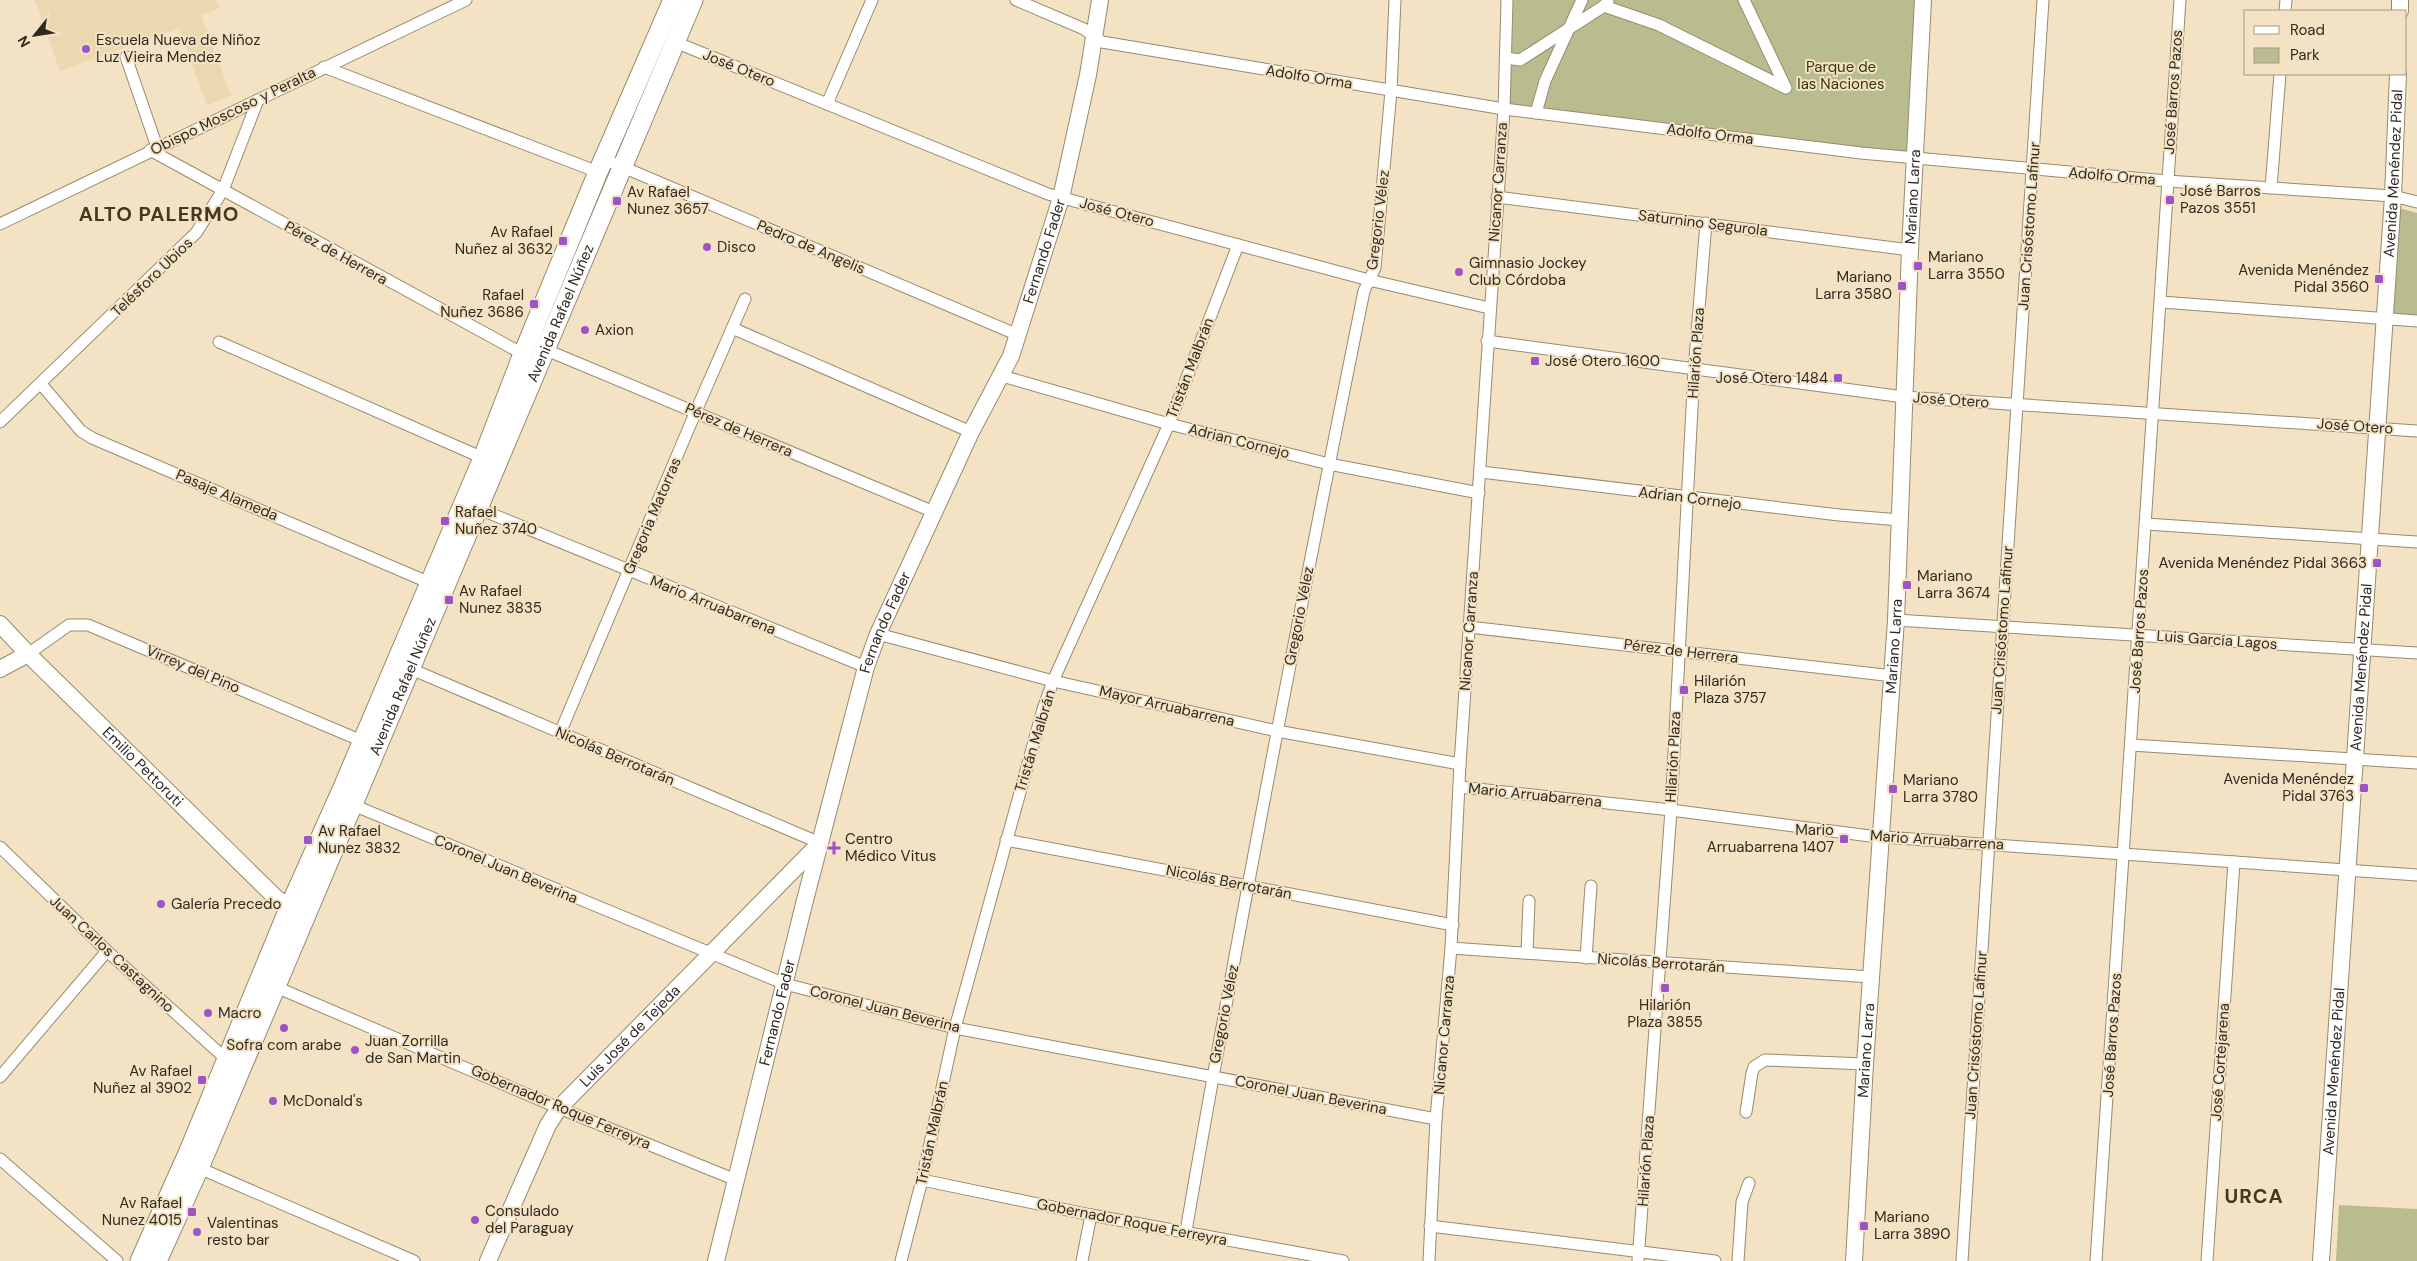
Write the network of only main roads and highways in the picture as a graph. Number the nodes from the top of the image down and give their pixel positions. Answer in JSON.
{"nodes":[{"id":1,"x":673,"y":0,"type":"edge"},
{"id":2,"x":693,"y":0,"type":"edge"},
{"id":3,"x":1100,"y":0,"type":"edge"},
{"id":4,"x":1923,"y":0,"type":"edge"},
{"id":5,"x":2398,"y":75,"type":"edge"},
{"id":6,"x":0,"y":624,"type":"edge"},
{"id":7,"x":28,"y":654,"type":"junction"},
{"id":8,"x":0,"y":669,"type":"edge"},
{"id":9,"x":820,"y":843,"type":"junction"},
{"id":10,"x":290,"y":906,"type":"junction"},
{"id":11,"x":311,"y":906,"type":"junction"},
{"id":12,"x":140,"y":1261,"type":"edge"},
{"id":13,"x":157,"y":1261,"type":"edge"},
{"id":14,"x":488,"y":1261,"type":"edge"},
{"id":15,"x":716,"y":1261,"type":"edge"},
{"id":16,"x":1854,"y":1261,"type":"edge"},
{"id":17,"x":2321,"y":1261,"type":"edge"}],
"edges":[{"from":1,"to":10,"type":"main road","name":"Avenida Rafael Núñez"},
{"from":2,"to":11,"type":"main road","name":"Avenida Rafael Núñez"},
{"from":3,"to":9,"type":"main road","name":"Fernando Fader"},
{"from":4,"to":16,"type":"main road","name":"Mariano Larra"},
{"from":5,"to":17,"type":"main road","name":"Avenida Menéndez Pidal"},
{"from":6,"to":7,"type":"main road","name":"Emilio Pettoruti"},
{"from":7,"to":8,"type":"main road"},
{"from":7,"to":10,"type":"main road","name":"Emilio Pettoruti"},
{"from":9,"to":14,"type":"main road","name":"Luis José de Tejeda"},
{"from":9,"to":15,"type":"main road","name":"Fernando Fader"},
{"from":10,"to":11,"type":"main road"},
{"from":10,"to":12,"type":"main road","name":"Avenida Rafael Núñez"},
{"from":11,"to":13,"type":"main road","name":"Avenida Rafael Núñez"}]}
